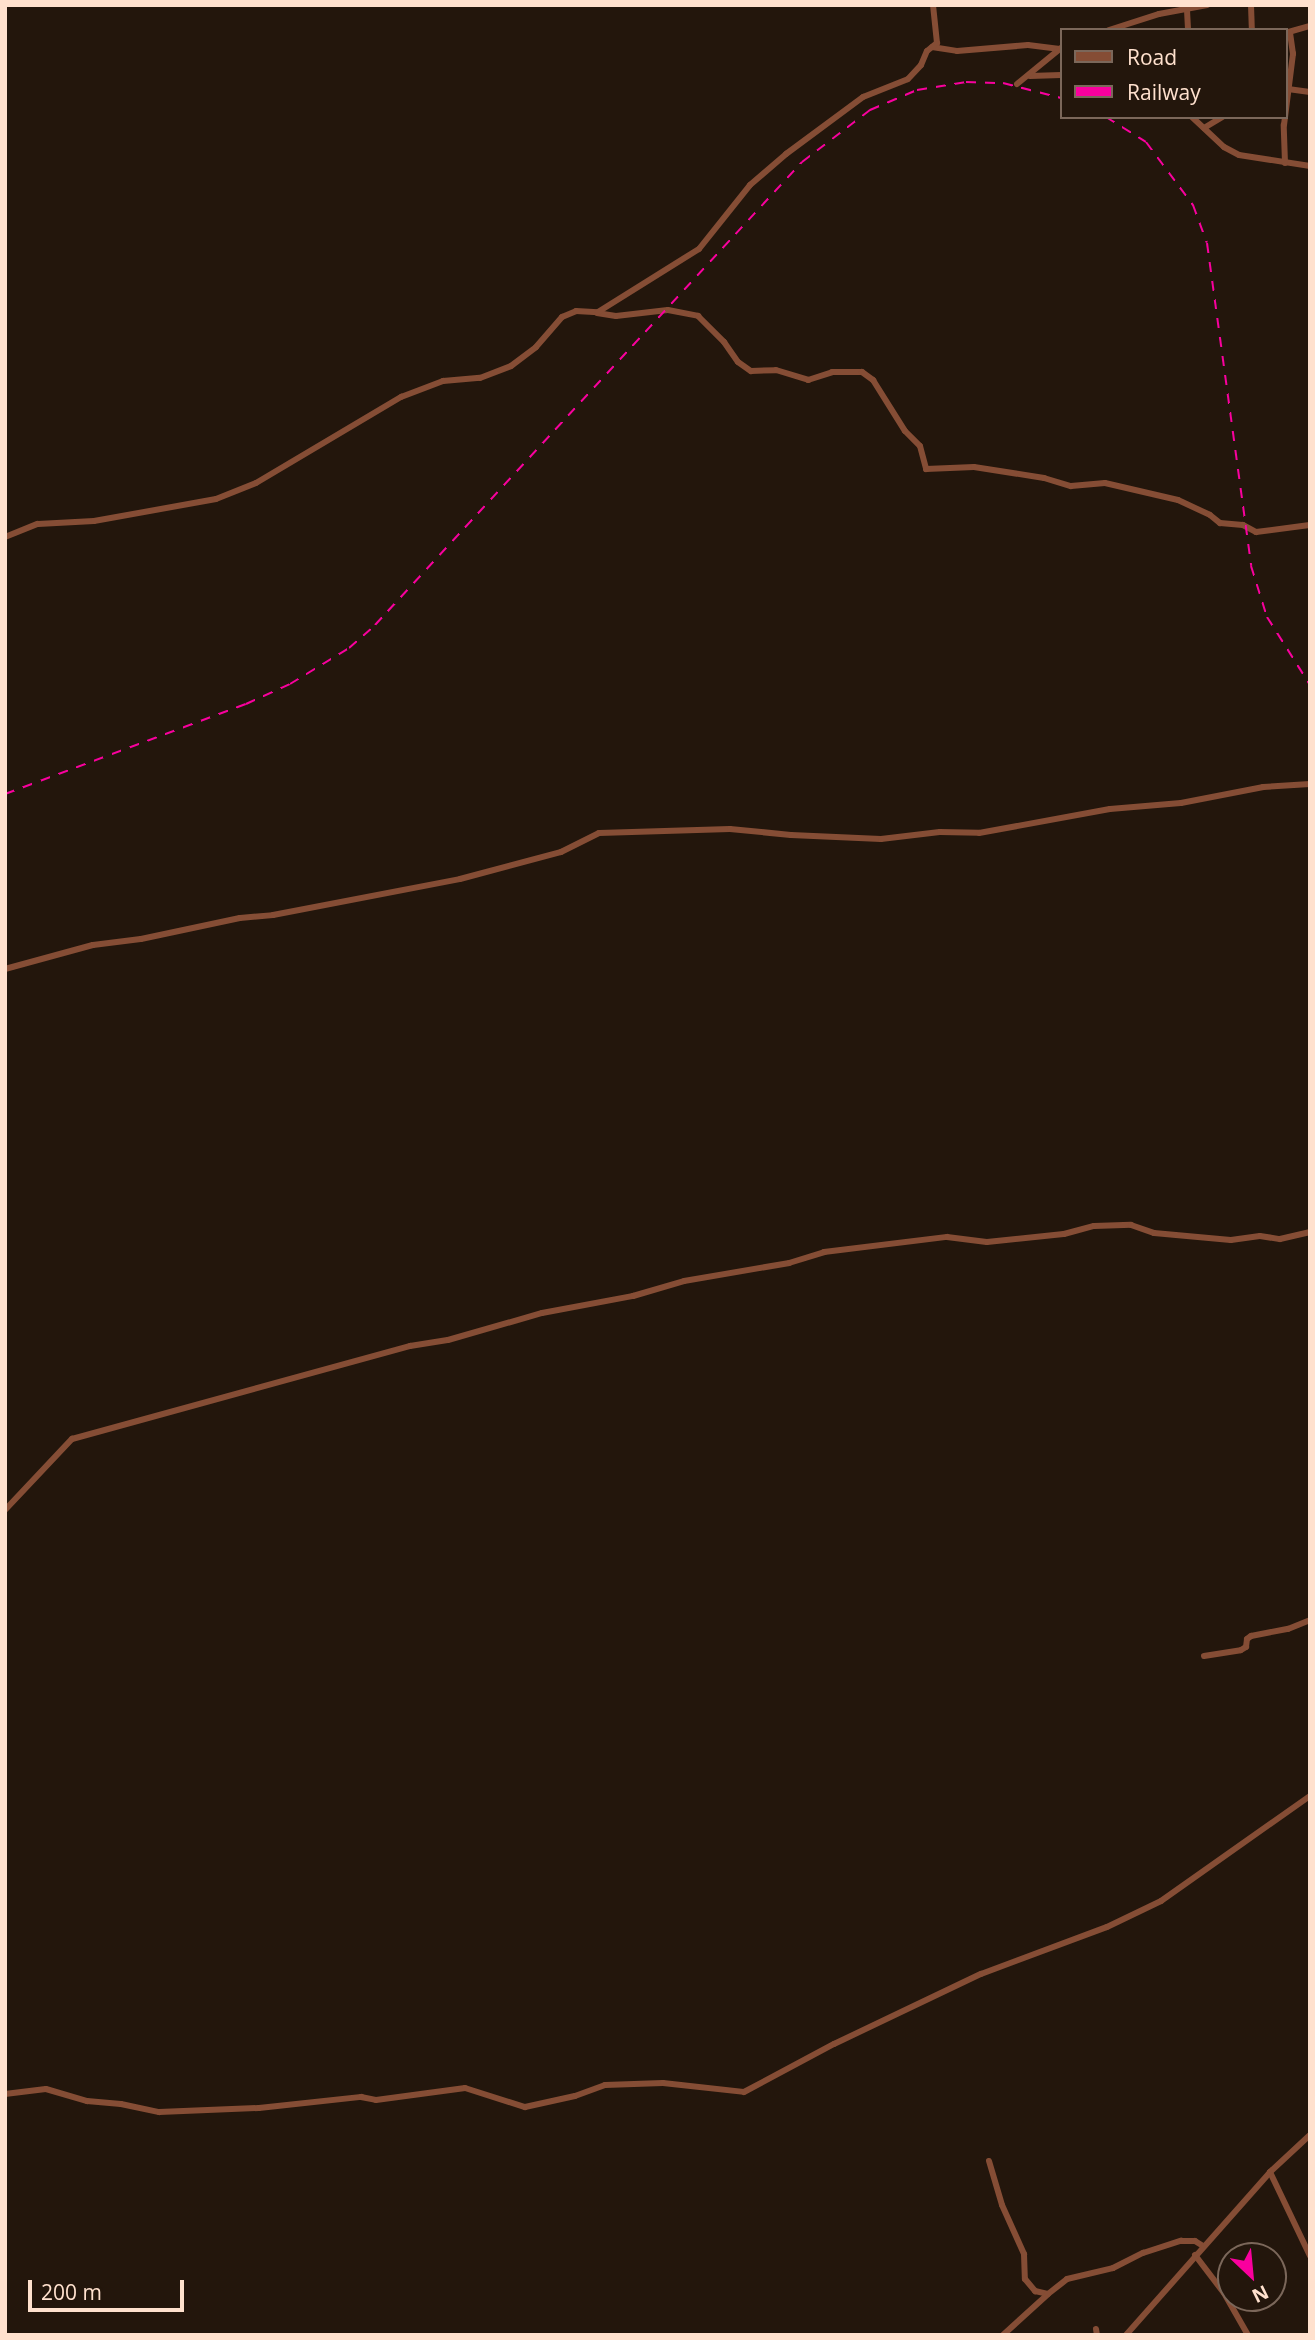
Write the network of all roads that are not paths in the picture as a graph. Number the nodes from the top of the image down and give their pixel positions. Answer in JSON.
{"nodes":[{"id":1,"x":933,"y":5,"type":"edge"},
{"id":2,"x":1207,"y":5,"type":"edge"},
{"id":3,"x":1251,"y":5,"type":"edge"},
{"id":4,"x":1186,"y":10,"type":"junction"},
{"id":5,"x":1134,"y":26,"type":"edge"},
{"id":6,"x":1310,"y":26,"type":"edge"},
{"id":7,"x":1188,"y":28,"type":"edge"},
{"id":8,"x":1252,"y":28,"type":"edge"},
{"id":9,"x":1288,"y":33,"type":"edge"},
{"id":10,"x":932,"y":47,"type":"junction"},
{"id":11,"x":1060,"y":49,"type":"edge"},
{"id":12,"x":1060,"y":50,"type":"edge"},
{"id":13,"x":1060,"y":75,"type":"edge"},
{"id":14,"x":1030,"y":76,"type":"junction"},
{"id":15,"x":1017,"y":84,"type":"dead end"},
{"id":16,"x":1288,"y":89,"type":"junction"},
{"id":17,"x":1310,"y":92,"type":"edge"},
{"id":18,"x":1287,"y":114,"type":"edge"},
{"id":19,"x":1194,"y":119,"type":"edge"},
{"id":20,"x":1219,"y":119,"type":"edge"},
{"id":21,"x":1287,"y":119,"type":"edge"},
{"id":22,"x":1204,"y":128,"type":"junction"},
{"id":23,"x":1285,"y":163,"type":"junction"},
{"id":24,"x":1310,"y":166,"type":"edge"},
{"id":25,"x":597,"y":313,"type":"junction"},
{"id":26,"x":1310,"y":525,"type":"edge"},
{"id":27,"x":5,"y":537,"type":"edge"},
{"id":28,"x":1310,"y":784,"type":"edge"},
{"id":29,"x":5,"y":969,"type":"edge"},
{"id":30,"x":1310,"y":1232,"type":"edge"},
{"id":31,"x":5,"y":1510,"type":"edge"},
{"id":32,"x":1310,"y":1620,"type":"edge"},
{"id":33,"x":1203,"y":1656,"type":"dead end"},
{"id":34,"x":1310,"y":1796,"type":"edge"},
{"id":35,"x":5,"y":2094,"type":"edge"},
{"id":36,"x":1309,"y":2136,"type":"edge"},
{"id":37,"x":989,"y":2161,"type":"dead end"},
{"id":38,"x":1270,"y":2172,"type":"junction"},
{"id":39,"x":1203,"y":2246,"type":"junction"},
{"id":40,"x":1195,"y":2255,"type":"junction"},
{"id":41,"x":1310,"y":2256,"type":"edge"},
{"id":42,"x":1048,"y":2294,"type":"junction"},
{"id":43,"x":1135,"y":2331,"type":"edge"},
{"id":44,"x":1003,"y":2335,"type":"edge"},
{"id":45,"x":1126,"y":2335,"type":"edge"},
{"id":46,"x":1248,"y":2335,"type":"edge"}],
"edges":[{"from":1,"to":10,"type":"street"},
{"from":2,"to":4,"type":"street"},
{"from":3,"to":8,"type":"street"},
{"from":4,"to":5,"type":"street"},
{"from":4,"to":7,"type":"street"},
{"from":6,"to":9,"type":"street"},
{"from":9,"to":16,"type":"street"},
{"from":10,"to":11,"type":"street"},
{"from":10,"to":25,"type":"street"},
{"from":12,"to":14,"type":"street"},
{"from":13,"to":14,"type":"street"},
{"from":14,"to":15,"type":"street"},
{"from":16,"to":17,"type":"street"},
{"from":16,"to":18,"type":"street"},
{"from":19,"to":22,"type":"street"},
{"from":20,"to":22,"type":"street"},
{"from":21,"to":23,"type":"street"},
{"from":22,"to":23,"type":"street"},
{"from":23,"to":24,"type":"street"},
{"from":25,"to":26,"type":"street"},
{"from":25,"to":27,"type":"street"},
{"from":28,"to":29,"type":"street"},
{"from":30,"to":31,"type":"street"},
{"from":32,"to":33,"type":"street"},
{"from":34,"to":35,"type":"street"},
{"from":36,"to":38,"type":"street"},
{"from":37,"to":42,"type":"street"},
{"from":38,"to":39,"type":"street"},
{"from":38,"to":41,"type":"street"},
{"from":39,"to":40,"type":"street"},
{"from":39,"to":42,"type":"street"},
{"from":40,"to":43,"type":"street"},
{"from":40,"to":46,"type":"street"},
{"from":42,"to":44,"type":"street"},
{"from":43,"to":45,"type":"street"}]}
